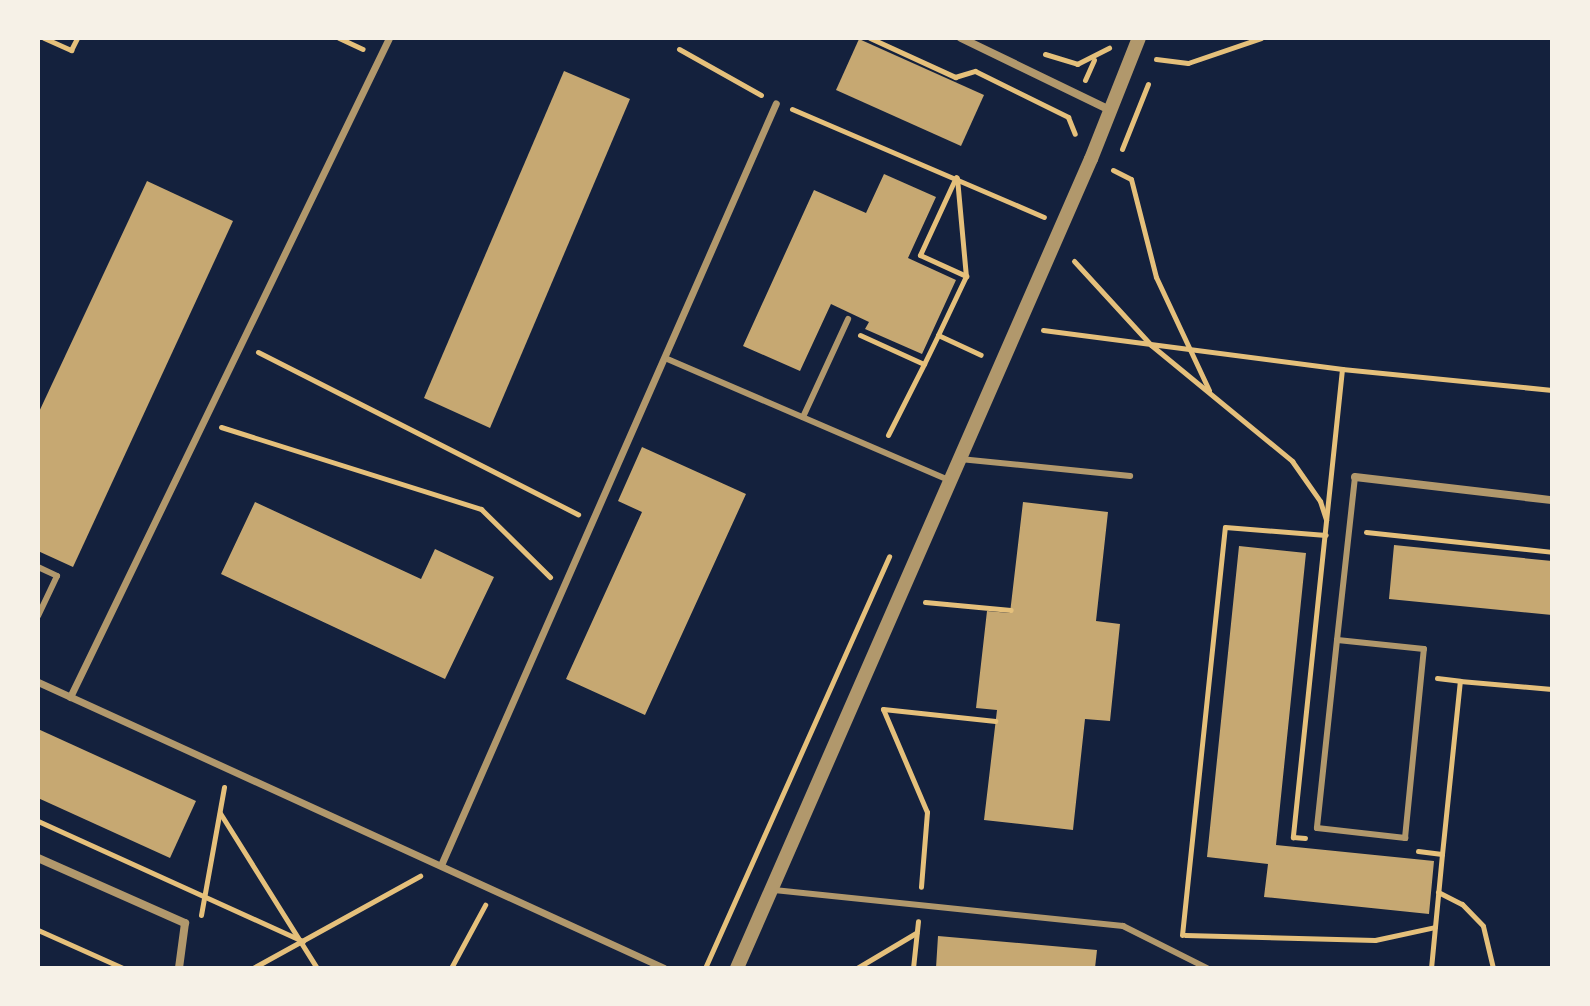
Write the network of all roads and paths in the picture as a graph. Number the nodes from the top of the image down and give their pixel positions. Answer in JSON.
{"nodes":[{"id":1,"x":44,"y":38,"type":"edge"},
{"id":2,"x":77,"y":38,"type":"edge"},
{"id":3,"x":339,"y":38,"type":"edge"},
{"id":4,"x":389,"y":38,"type":"edge"},
{"id":5,"x":870,"y":38,"type":"edge"},
{"id":6,"x":961,"y":38,"type":"edge"},
{"id":7,"x":1112,"y":38,"type":"edge"},
{"id":8,"x":1139,"y":38,"type":"edge"},
{"id":9,"x":1261,"y":38,"type":"edge"},
{"id":10,"x":679,"y":49,"type":"dead end"},
{"id":11,"x":380,"y":56,"type":"junction"},
{"id":12,"x":1156,"y":59,"type":"dead end"},
{"id":13,"x":1060,"y":60,"type":"dead end"},
{"id":14,"x":776,"y":103,"type":"junction"},
{"id":15,"x":1110,"y":110,"type":"junction"},
{"id":16,"x":1070,"y":151,"type":"dead end"},
{"id":17,"x":1113,"y":170,"type":"dead end"},
{"id":18,"x":956,"y":177,"type":"junction"},
{"id":19,"x":1050,"y":204,"type":"dead end"},
{"id":20,"x":1045,"y":217,"type":"junction"},
{"id":21,"x":1039,"y":231,"type":"dead end"},
{"id":22,"x":1074,"y":261,"type":"dead end"},
{"id":23,"x":966,"y":276,"type":"junction"},
{"id":24,"x":848,"y":319,"type":"dead end"},
{"id":25,"x":844,"y":328,"type":"junction"},
{"id":26,"x":1043,"y":330,"type":"dead end"},
{"id":27,"x":938,"y":335,"type":"junction"},
{"id":28,"x":988,"y":342,"type":"dead end"},
{"id":29,"x":241,"y":343,"type":"junction"},
{"id":30,"x":1151,"y":345,"type":"junction"},
{"id":31,"x":1192,"y":350,"type":"junction"},
{"id":32,"x":982,"y":356,"type":"junction"},
{"id":33,"x":665,"y":358,"type":"junction"},
{"id":34,"x":924,"y":364,"type":"junction"},
{"id":35,"x":975,"y":369,"type":"dead end"},
{"id":36,"x":1342,"y":369,"type":"junction"},
{"id":37,"x":1552,"y":390,"type":"edge"},
{"id":38,"x":1210,"y":391,"type":"junction"},
{"id":39,"x":803,"y":417,"type":"junction"},
{"id":40,"x":203,"y":422,"type":"junction"},
{"id":41,"x":886,"y":439,"type":"dead end"},
{"id":42,"x":960,"y":459,"type":"junction"},
{"id":43,"x":1130,"y":476,"type":"dead end"},
{"id":44,"x":1355,"y":477,"type":"joint"},
{"id":45,"x":950,"y":481,"type":"junction"},
{"id":46,"x":1552,"y":500,"type":"edge"},
{"id":47,"x":589,"y":520,"type":"junction"},
{"id":48,"x":1327,"y":524,"type":"junction"},
{"id":49,"x":1349,"y":531,"type":"junction"},
{"id":50,"x":1326,"y":535,"type":"junction"},
{"id":51,"x":895,"y":542,"type":"dead end"},
{"id":52,"x":1552,"y":552,"type":"edge"},
{"id":53,"x":38,"y":567,"type":"edge"},
{"id":54,"x":563,"y":589,"type":"junction"},
{"id":55,"x":925,"y":602,"type":"dead end"},
{"id":56,"x":1011,"y":610,"type":"dead end"},
{"id":57,"x":38,"y":616,"type":"edge"},
{"id":58,"x":1337,"y":640,"type":"junction"},
{"id":59,"x":38,"y":682,"type":"edge"},
{"id":60,"x":1552,"y":689,"type":"edge"},
{"id":61,"x":70,"y":697,"type":"junction"},
{"id":62,"x":995,"y":721,"type":"dead end"},
{"id":63,"x":227,"y":771,"type":"junction"},
{"id":64,"x":220,"y":811,"type":"junction"},
{"id":65,"x":38,"y":821,"type":"edge"},
{"id":66,"x":1308,"y":839,"type":"dead end"},
{"id":67,"x":1412,"y":851,"type":"dead end"},
{"id":68,"x":1442,"y":854,"type":"junction"},
{"id":69,"x":38,"y":858,"type":"edge"},
{"id":70,"x":441,"y":865,"type":"junction"},
{"id":71,"x":493,"y":890,"type":"junction"},
{"id":72,"x":770,"y":890,"type":"junction"},
{"id":73,"x":1438,"y":892,"type":"junction"},
{"id":74,"x":203,"y":896,"type":"junction"},
{"id":75,"x":920,"y":902,"type":"junction"},
{"id":76,"x":1435,"y":927,"type":"junction"},
{"id":77,"x":38,"y":930,"type":"edge"},
{"id":78,"x":917,"y":933,"type":"junction"},
{"id":79,"x":1182,"y":935,"type":"junction"},
{"id":80,"x":303,"y":941,"type":"junction"},
{"id":81,"x":1180,"y":956,"type":"junction"},
{"id":82,"x":123,"y":968,"type":"edge"},
{"id":83,"x":179,"y":968,"type":"edge"},
{"id":84,"x":253,"y":968,"type":"edge"},
{"id":85,"x":317,"y":968,"type":"edge"},
{"id":86,"x":451,"y":968,"type":"edge"},
{"id":87,"x":664,"y":968,"type":"edge"},
{"id":88,"x":705,"y":968,"type":"edge"},
{"id":89,"x":737,"y":968,"type":"edge"},
{"id":90,"x":857,"y":968,"type":"edge"},
{"id":91,"x":913,"y":968,"type":"edge"},
{"id":92,"x":1207,"y":968,"type":"edge"},
{"id":93,"x":1431,"y":968,"type":"edge"},
{"id":94,"x":1493,"y":968,"type":"edge"}],
"edges":[{"from":1,"to":2,"type":"path"},
{"from":3,"to":11,"type":"path"},
{"from":4,"to":11,"type":"street"},
{"from":5,"to":16,"type":"path"},
{"from":6,"to":15,"type":"street"},
{"from":7,"to":13,"type":"path"},
{"from":8,"to":15,"type":"street"},
{"from":9,"to":12,"type":"path"},
{"from":10,"to":14,"type":"path"},
{"from":11,"to":29,"type":"street"},
{"from":14,"to":18,"type":"path"},
{"from":14,"to":33,"type":"street"},
{"from":15,"to":42,"type":"street"},
{"from":17,"to":31,"type":"path"},
{"from":18,"to":20,"type":"path"},
{"from":18,"to":23,"type":"path"},
{"from":18,"to":23,"type":"path"},
{"from":19,"to":20,"type":"path"},
{"from":20,"to":21,"type":"path"},
{"from":22,"to":30,"type":"path"},
{"from":23,"to":27,"type":"path"},
{"from":24,"to":25,"type":"lane"},
{"from":25,"to":34,"type":"path"},
{"from":25,"to":39,"type":"lane"},
{"from":26,"to":30,"type":"path"},
{"from":27,"to":32,"type":"path"},
{"from":27,"to":34,"type":"path"},
{"from":28,"to":32,"type":"path"},
{"from":29,"to":40,"type":"street"},
{"from":29,"to":47,"type":"path"},
{"from":30,"to":31,"type":"path"},
{"from":30,"to":38,"type":"path"},
{"from":31,"to":36,"type":"path"},
{"from":31,"to":38,"type":"path"},
{"from":32,"to":35,"type":"path"},
{"from":33,"to":39,"type":"lane"},
{"from":33,"to":47,"type":"street"},
{"from":34,"to":41,"type":"path"},
{"from":36,"to":37,"type":"path"},
{"from":36,"to":48,"type":"path"},
{"from":38,"to":48,"type":"path"},
{"from":39,"to":45,"type":"lane"},
{"from":40,"to":54,"type":"path"},
{"from":40,"to":61,"type":"street"},
{"from":42,"to":43,"type":"lane"},
{"from":42,"to":45,"type":"street"},
{"from":44,"to":46,"type":"street"},
{"from":44,"to":49,"type":"lane"},
{"from":45,"to":72,"type":"street"},
{"from":47,"to":54,"type":"street"},
{"from":48,"to":50,"type":"path"},
{"from":49,"to":52,"type":"path"},
{"from":49,"to":58,"type":"lane"},
{"from":50,"to":66,"type":"path"},
{"from":50,"to":79,"type":"path"},
{"from":51,"to":88,"type":"path"},
{"from":53,"to":57,"type":"lane"},
{"from":54,"to":70,"type":"street"},
{"from":55,"to":56,"type":"path"},
{"from":58,"to":58,"type":"lane"},
{"from":59,"to":61,"type":"street"},
{"from":60,"to":68,"type":"path"},
{"from":61,"to":63,"type":"street"},
{"from":62,"to":75,"type":"path"},
{"from":63,"to":64,"type":"path"},
{"from":63,"to":70,"type":"street"},
{"from":64,"to":74,"type":"path"},
{"from":64,"to":80,"type":"path"},
{"from":65,"to":74,"type":"path"},
{"from":67,"to":68,"type":"path"},
{"from":68,"to":73,"type":"path"},
{"from":69,"to":83,"type":"street"},
{"from":70,"to":71,"type":"street"},
{"from":70,"to":80,"type":"path"},
{"from":71,"to":86,"type":"path"},
{"from":71,"to":87,"type":"street"},
{"from":72,"to":75,"type":"lane"},
{"from":72,"to":89,"type":"street"},
{"from":73,"to":76,"type":"path"},
{"from":73,"to":94,"type":"path"},
{"from":74,"to":80,"type":"path"},
{"from":75,"to":78,"type":"path"},
{"from":75,"to":81,"type":"lane"},
{"from":76,"to":79,"type":"path"},
{"from":76,"to":93,"type":"path"},
{"from":77,"to":82,"type":"path"},
{"from":78,"to":90,"type":"path"},
{"from":78,"to":91,"type":"path"},
{"from":79,"to":81,"type":"path"},
{"from":80,"to":84,"type":"path"},
{"from":80,"to":85,"type":"path"},
{"from":81,"to":92,"type":"lane"}]}
